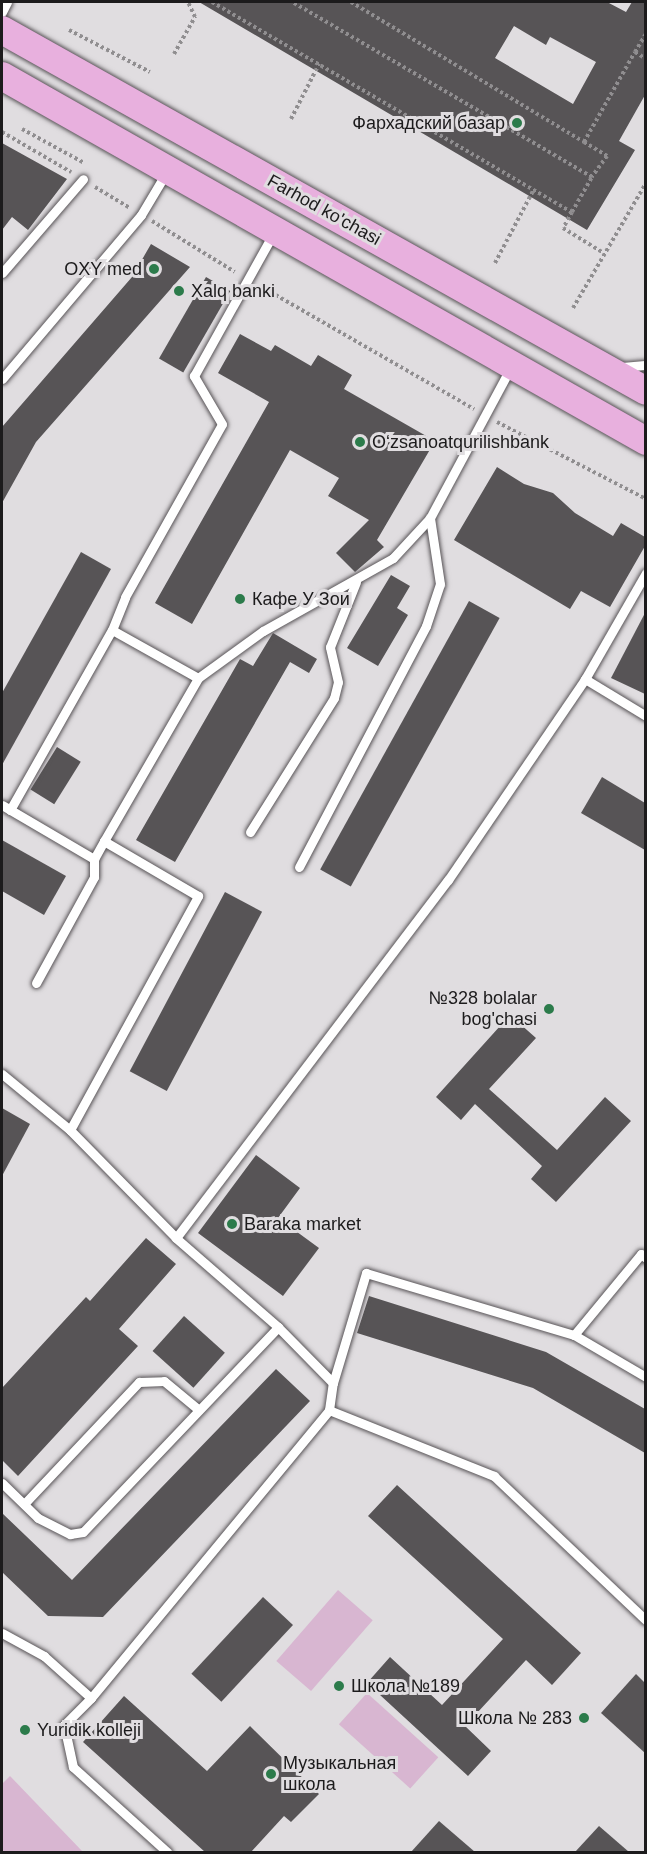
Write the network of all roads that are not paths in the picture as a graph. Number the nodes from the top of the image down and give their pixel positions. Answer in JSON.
{"nodes":[{"id":1,"x":8,"y":2,"type":"edge"},
{"id":2,"x":2,"y":12,"type":"edge"},
{"id":3,"x":2,"y":30,"type":"edge"},
{"id":4,"x":2,"y":76,"type":"edge"},
{"id":5,"x":168,"y":171,"type":"junction"},
{"id":6,"x":83,"y":180,"type":"road end"},
{"id":7,"x":275,"y":231,"type":"junction"},
{"id":8,"x":2,"y":273,"type":"edge"},
{"id":9,"x":512,"y":365,"type":"junction"},
{"id":10,"x":599,"y":365,"type":"junction"},
{"id":11,"x":645,"y":365,"type":"edge"},
{"id":12,"x":2,"y":379,"type":"edge"},
{"id":13,"x":645,"y":391,"type":"edge"},
{"id":14,"x":641,"y":429,"type":"edge"},
{"id":15,"x":430,"y":518,"type":"junction"},
{"id":16,"x":645,"y":573,"type":"edge"},
{"id":17,"x":356,"y":582,"type":"junction"},
{"id":18,"x":112,"y":630,"type":"junction"},
{"id":19,"x":198,"y":678,"type":"junction"},
{"id":20,"x":585,"y":679,"type":"junction"},
{"id":21,"x":645,"y":716,"type":"edge"},
{"id":22,"x":2,"y":805,"type":"edge"},
{"id":23,"x":10,"y":810,"type":"junction"},
{"id":24,"x":250,"y":832,"type":"dead end"},
{"id":25,"x":104,"y":842,"type":"junction"},
{"id":26,"x":94,"y":859,"type":"junction"},
{"id":27,"x":299,"y":867,"type":"dead end"},
{"id":28,"x":36,"y":983,"type":"dead end"},
{"id":29,"x":2,"y":1074,"type":"edge"},
{"id":30,"x":70,"y":1130,"type":"junction"},
{"id":31,"x":176,"y":1238,"type":"junction"},
{"id":32,"x":645,"y":1258,"type":"edge"},
{"id":33,"x":278,"y":1327,"type":"junction"},
{"id":34,"x":574,"y":1335,"type":"junction"},
{"id":35,"x":645,"y":1377,"type":"edge"},
{"id":36,"x":333,"y":1383,"type":"junction"},
{"id":37,"x":199,"y":1410,"type":"junction"},
{"id":38,"x":329,"y":1410,"type":"junction"},
{"id":39,"x":2,"y":1483,"type":"edge"},
{"id":40,"x":24,"y":1504,"type":"junction"},
{"id":41,"x":645,"y":1620,"type":"edge"},
{"id":42,"x":2,"y":1633,"type":"edge"},
{"id":43,"x":91,"y":1698,"type":"junction"},
{"id":44,"x":167,"y":1852,"type":"edge"}],
"edges":[{"from":1,"to":2,"type":"lane"},
{"from":3,"to":10,"type":"main road","name":"Farhod ko'chasi"},
{"from":4,"to":5,"type":"main road"},
{"from":5,"to":7,"type":"main road"},
{"from":5,"to":12,"type":"lane"},
{"from":6,"to":8,"type":"lane"},
{"from":7,"to":9,"type":"main road"},
{"from":7,"to":18,"type":"lane"},
{"from":9,"to":14,"type":"main road"},
{"from":9,"to":15,"type":"lane"},
{"from":10,"to":11,"type":"lane"},
{"from":10,"to":13,"type":"main road","name":"Farhod ko'chasi"},
{"from":15,"to":17,"type":"lane"},
{"from":15,"to":27,"type":"lane"},
{"from":16,"to":20,"type":"lane"},
{"from":17,"to":19,"type":"lane"},
{"from":17,"to":24,"type":"lane"},
{"from":18,"to":19,"type":"lane"},
{"from":18,"to":23,"type":"lane"},
{"from":19,"to":25,"type":"lane"},
{"from":20,"to":21,"type":"lane"},
{"from":20,"to":31,"type":"lane"},
{"from":22,"to":23,"type":"lane"},
{"from":23,"to":26,"type":"lane"},
{"from":25,"to":26,"type":"lane"},
{"from":25,"to":30,"type":"lane"},
{"from":26,"to":28,"type":"lane"},
{"from":29,"to":30,"type":"lane"},
{"from":30,"to":31,"type":"lane"},
{"from":31,"to":33,"type":"lane"},
{"from":32,"to":34,"type":"lane"},
{"from":33,"to":36,"type":"lane"},
{"from":33,"to":37,"type":"lane"},
{"from":34,"to":35,"type":"lane"},
{"from":34,"to":36,"type":"lane"},
{"from":36,"to":38,"type":"lane"},
{"from":37,"to":40,"type":"lane"},
{"from":37,"to":40,"type":"lane"},
{"from":38,"to":41,"type":"lane"},
{"from":38,"to":43,"type":"lane"},
{"from":39,"to":40,"type":"lane"},
{"from":42,"to":43,"type":"lane"},
{"from":43,"to":44,"type":"lane"}]}
